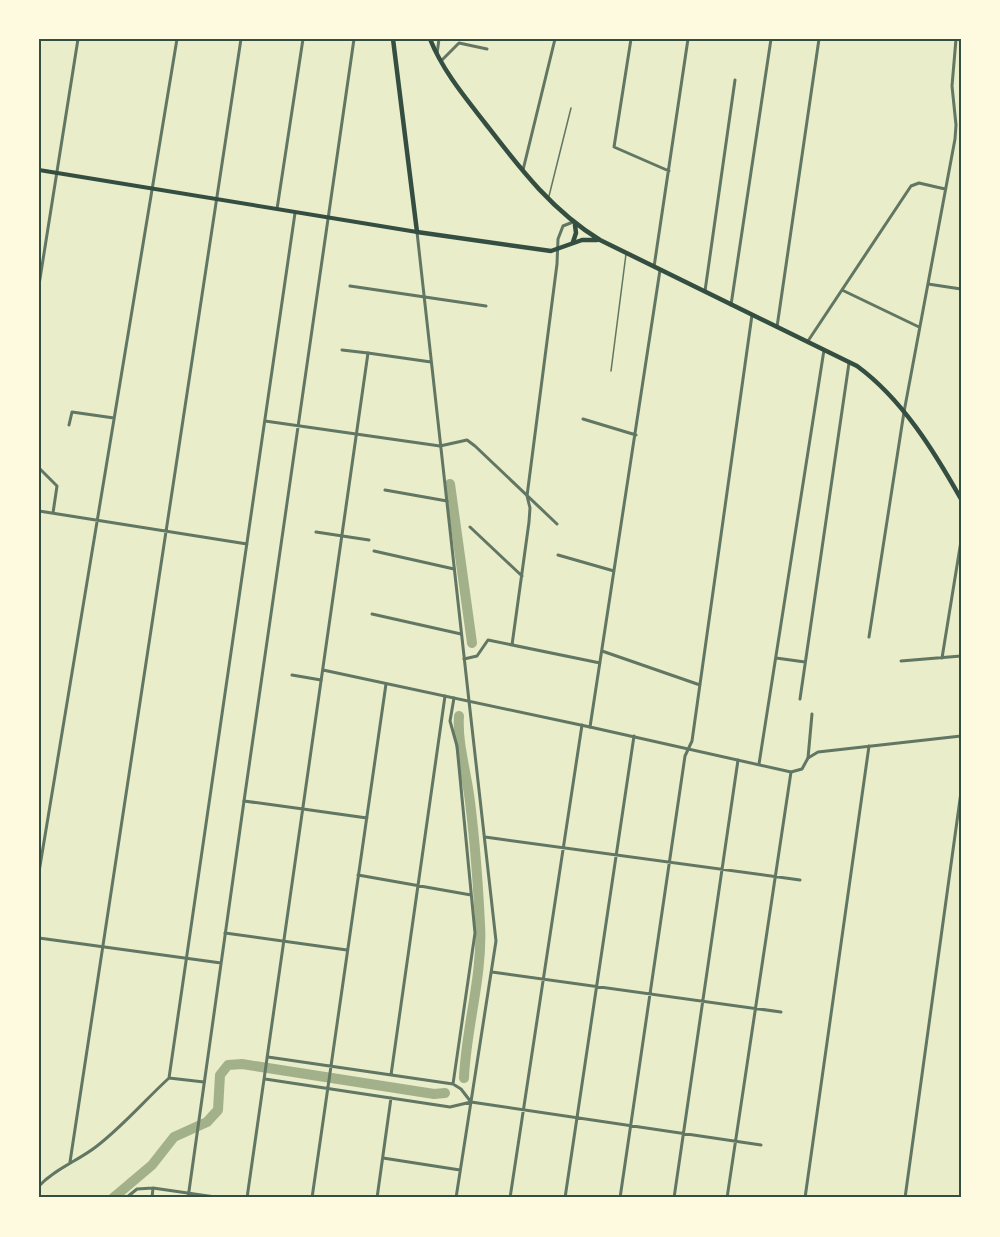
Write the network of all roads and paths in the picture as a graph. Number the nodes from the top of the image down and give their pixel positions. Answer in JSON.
{"nodes":[{"id":1,"x":78,"y":39,"type":"edge"},
{"id":2,"x":177,"y":39,"type":"edge"},
{"id":3,"x":242,"y":39,"type":"edge"},
{"id":4,"x":303,"y":39,"type":"edge"},
{"id":5,"x":354,"y":39,"type":"edge"},
{"id":6,"x":393,"y":39,"type":"edge"},
{"id":7,"x":430,"y":39,"type":"edge"},
{"id":8,"x":439,"y":39,"type":"edge"},
{"id":9,"x":555,"y":39,"type":"edge"},
{"id":10,"x":631,"y":39,"type":"edge"},
{"id":11,"x":688,"y":39,"type":"edge"},
{"id":12,"x":771,"y":39,"type":"edge"},
{"id":13,"x":819,"y":39,"type":"edge"},
{"id":14,"x":956,"y":39,"type":"edge"},
{"id":15,"x":487,"y":49,"type":"dead end"},
{"id":16,"x":436,"y":56,"type":"junction"},
{"id":17,"x":440,"y":63,"type":"junction"},
{"id":18,"x":735,"y":80,"type":"dead end"},
{"id":19,"x":571,"y":108,"type":"dead end"},
{"id":20,"x":39,"y":170,"type":"edge"},
{"id":21,"x":522,"y":171,"type":"junction"},
{"id":22,"x":669,"y":171,"type":"junction"},
{"id":23,"x":57,"y":173,"type":"junction"},
{"id":24,"x":152,"y":188,"type":"junction"},
{"id":25,"x":945,"y":189,"type":"junction"},
{"id":26,"x":217,"y":199,"type":"junction"},
{"id":27,"x":548,"y":200,"type":"junction"},
{"id":28,"x":277,"y":209,"type":"junction"},
{"id":29,"x":296,"y":212,"type":"junction"},
{"id":30,"x":327,"y":217,"type":"junction"},
{"id":31,"x":573,"y":222,"type":"junction"},
{"id":32,"x":417,"y":232,"type":"junction"},
{"id":33,"x":600,"y":240,"type":"junction"},
{"id":34,"x":571,"y":244,"type":"junction"},
{"id":35,"x":557,"y":250,"type":"junction"},
{"id":36,"x":626,"y":253,"type":"junction"},
{"id":37,"x":654,"y":267,"type":"junction"},
{"id":38,"x":660,"y":270,"type":"junction"},
{"id":39,"x":928,"y":284,"type":"junction"},
{"id":40,"x":39,"y":285,"type":"edge"},
{"id":41,"x":350,"y":286,"type":"dead end"},
{"id":42,"x":961,"y":288,"type":"edge"},
{"id":43,"x":842,"y":290,"type":"junction"},
{"id":44,"x":705,"y":291,"type":"junction"},
{"id":45,"x":424,"y":297,"type":"junction"},
{"id":46,"x":731,"y":305,"type":"junction"},
{"id":47,"x":486,"y":306,"type":"dead end"},
{"id":48,"x":752,"y":315,"type":"junction"},
{"id":49,"x":777,"y":327,"type":"junction"},
{"id":50,"x":920,"y":327,"type":"junction"},
{"id":51,"x":808,"y":341,"type":"junction"},
{"id":52,"x":824,"y":348,"type":"junction"},
{"id":53,"x":342,"y":350,"type":"dead end"},
{"id":54,"x":368,"y":353,"type":"junction"},
{"id":55,"x":849,"y":361,"type":"junction"},
{"id":56,"x":431,"y":362,"type":"junction"},
{"id":57,"x":611,"y":371,"type":"dead end"},
{"id":58,"x":904,"y":412,"type":"junction"},
{"id":59,"x":114,"y":418,"type":"junction"},
{"id":60,"x":583,"y":419,"type":"dead end"},
{"id":61,"x":265,"y":421,"type":"junction"},
{"id":62,"x":69,"y":425,"type":"dead end"},
{"id":63,"x":298,"y":426,"type":"junction"},
{"id":64,"x":356,"y":434,"type":"junction"},
{"id":65,"x":636,"y":435,"type":"junction"},
{"id":66,"x":440,"y":446,"type":"junction"},
{"id":67,"x":39,"y":468,"type":"edge"},
{"id":68,"x":385,"y":490,"type":"dead end"},
{"id":69,"x":960,"y":495,"type":"edge"},
{"id":70,"x":527,"y":496,"type":"junction"},
{"id":71,"x":447,"y":501,"type":"junction"},
{"id":72,"x":39,"y":511,"type":"edge"},
{"id":73,"x":53,"y":513,"type":"junction"},
{"id":74,"x":97,"y":520,"type":"junction"},
{"id":75,"x":557,"y":524,"type":"dead end"},
{"id":76,"x":470,"y":527,"type":"dead end"},
{"id":77,"x":166,"y":531,"type":"junction"},
{"id":78,"x":316,"y":532,"type":"dead end"},
{"id":79,"x":342,"y":536,"type":"junction"},
{"id":80,"x":369,"y":540,"type":"dead end"},
{"id":81,"x":961,"y":541,"type":"edge"},
{"id":82,"x":247,"y":544,"type":"junction"},
{"id":83,"x":374,"y":551,"type":"dead end"},
{"id":84,"x":558,"y":555,"type":"dead end"},
{"id":85,"x":454,"y":569,"type":"junction"},
{"id":86,"x":614,"y":571,"type":"junction"},
{"id":87,"x":522,"y":576,"type":"junction"},
{"id":88,"x":372,"y":614,"type":"dead end"},
{"id":89,"x":461,"y":634,"type":"junction"},
{"id":90,"x":869,"y":637,"type":"dead end"},
{"id":91,"x":512,"y":645,"type":"junction"},
{"id":92,"x":602,"y":651,"type":"junction"},
{"id":93,"x":961,"y":656,"type":"edge"},
{"id":94,"x":942,"y":657,"type":"junction"},
{"id":95,"x":776,"y":658,"type":"junction"},
{"id":96,"x":464,"y":659,"type":"junction"},
{"id":97,"x":901,"y":661,"type":"dead end"},
{"id":98,"x":805,"y":662,"type":"junction"},
{"id":99,"x":600,"y":663,"type":"junction"},
{"id":100,"x":323,"y":670,"type":"junction"},
{"id":101,"x":292,"y":675,"type":"dead end"},
{"id":102,"x":321,"y":680,"type":"junction"},
{"id":103,"x":386,"y":684,"type":"junction"},
{"id":104,"x":700,"y":685,"type":"junction"},
{"id":105,"x":445,"y":696,"type":"junction"},
{"id":106,"x":454,"y":698,"type":"junction"},
{"id":107,"x":800,"y":699,"type":"dead end"},
{"id":108,"x":469,"y":701,"type":"junction"},
{"id":109,"x":812,"y":714,"type":"dead end"},
{"id":110,"x":582,"y":725,"type":"junction"},
{"id":111,"x":590,"y":727,"type":"junction"},
{"id":112,"x":634,"y":736,"type":"junction"},
{"id":113,"x":961,"y":736,"type":"edge"},
{"id":114,"x":869,"y":746,"type":"junction"},
{"id":115,"x":688,"y":748,"type":"junction"},
{"id":116,"x":808,"y":758,"type":"junction"},
{"id":117,"x":738,"y":760,"type":"junction"},
{"id":118,"x":759,"y":765,"type":"junction"},
{"id":119,"x":791,"y":772,"type":"junction"},
{"id":120,"x":961,"y":792,"type":"edge"},
{"id":121,"x":244,"y":801,"type":"junction"},
{"id":122,"x":303,"y":809,"type":"junction"},
{"id":123,"x":367,"y":818,"type":"junction"},
{"id":124,"x":959,"y":820,"type":"edge"},
{"id":125,"x":485,"y":837,"type":"junction"},
{"id":126,"x":563,"y":848,"type":"junction"},
{"id":127,"x":616,"y":855,"type":"junction"},
{"id":128,"x":669,"y":862,"type":"junction"},
{"id":129,"x":722,"y":869,"type":"junction"},
{"id":130,"x":39,"y":872,"type":"edge"},
{"id":131,"x":358,"y":874,"type":"junction"},
{"id":132,"x":775,"y":876,"type":"junction"},
{"id":133,"x":800,"y":880,"type":"dead end"},
{"id":134,"x":418,"y":885,"type":"junction"},
{"id":135,"x":471,"y":895,"type":"junction"},
{"id":136,"x":225,"y":933,"type":"junction"},
{"id":137,"x":39,"y":938,"type":"edge"},
{"id":138,"x":284,"y":942,"type":"junction"},
{"id":139,"x":103,"y":947,"type":"junction"},
{"id":140,"x":347,"y":950,"type":"junction"},
{"id":141,"x":186,"y":958,"type":"junction"},
{"id":142,"x":221,"y":963,"type":"junction"},
{"id":143,"x":492,"y":972,"type":"junction"},
{"id":144,"x":544,"y":979,"type":"junction"},
{"id":145,"x":597,"y":986,"type":"junction"},
{"id":146,"x":650,"y":994,"type":"junction"},
{"id":147,"x":703,"y":1001,"type":"junction"},
{"id":148,"x":755,"y":1008,"type":"junction"},
{"id":149,"x":781,"y":1012,"type":"dead end"},
{"id":150,"x":268,"y":1057,"type":"junction"},
{"id":151,"x":330,"y":1066,"type":"junction"},
{"id":152,"x":391,"y":1075,"type":"junction"},
{"id":153,"x":169,"y":1078,"type":"junction"},
{"id":154,"x":265,"y":1079,"type":"junction"},
{"id":155,"x":204,"y":1082,"type":"junction"},
{"id":156,"x":453,"y":1084,"type":"junction"},
{"id":157,"x":327,"y":1086,"type":"junction"},
{"id":158,"x":391,"y":1098,"type":"junction"},
{"id":159,"x":471,"y":1102,"type":"junction"},
{"id":160,"x":524,"y":1110,"type":"junction"},
{"id":161,"x":577,"y":1118,"type":"junction"},
{"id":162,"x":630,"y":1125,"type":"junction"},
{"id":163,"x":683,"y":1133,"type":"junction"},
{"id":164,"x":735,"y":1141,"type":"junction"},
{"id":165,"x":761,"y":1145,"type":"dead end"},
{"id":166,"x":382,"y":1158,"type":"junction"},
{"id":167,"x":70,"y":1162,"type":"junction"},
{"id":168,"x":460,"y":1170,"type":"junction"},
{"id":169,"x":39,"y":1186,"type":"edge"},
{"id":170,"x":153,"y":1188,"type":"junction"},
{"id":171,"x":188,"y":1193,"type":"junction"},
{"id":172,"x":126,"y":1198,"type":"edge"},
{"id":173,"x":152,"y":1198,"type":"edge"},
{"id":174,"x":188,"y":1198,"type":"edge"},
{"id":175,"x":222,"y":1198,"type":"edge"},
{"id":176,"x":247,"y":1198,"type":"edge"},
{"id":177,"x":312,"y":1198,"type":"edge"},
{"id":178,"x":377,"y":1198,"type":"edge"},
{"id":179,"x":456,"y":1198,"type":"edge"},
{"id":180,"x":510,"y":1198,"type":"edge"},
{"id":181,"x":565,"y":1198,"type":"edge"},
{"id":182,"x":620,"y":1198,"type":"edge"},
{"id":183,"x":674,"y":1198,"type":"edge"},
{"id":184,"x":727,"y":1198,"type":"edge"},
{"id":185,"x":805,"y":1198,"type":"edge"},
{"id":186,"x":904,"y":1198,"type":"edge"}],
"edges":[{"from":1,"to":23,"type":"street"},
{"from":2,"to":24,"type":"street"},
{"from":3,"to":26,"type":"street"},
{"from":4,"to":28,"type":"street"},
{"from":5,"to":30,"type":"street"},
{"from":6,"to":32,"type":"main road"},
{"from":7,"to":16,"type":"main road"},
{"from":8,"to":16,"type":"street"},
{"from":9,"to":21,"type":"street"},
{"from":10,"to":22,"type":"street"},
{"from":11,"to":22,"type":"street"},
{"from":12,"to":46,"type":"street"},
{"from":13,"to":49,"type":"street"},
{"from":14,"to":25,"type":"street"},
{"from":15,"to":17,"type":"street"},
{"from":16,"to":17,"type":"main road"},
{"from":17,"to":21,"type":"main road"},
{"from":18,"to":44,"type":"street"},
{"from":19,"to":27,"type":"lane"},
{"from":20,"to":23,"type":"main road"},
{"from":21,"to":27,"type":"main road"},
{"from":22,"to":37,"type":"street"},
{"from":23,"to":24,"type":"main road"},
{"from":23,"to":40,"type":"street"},
{"from":24,"to":26,"type":"main road"},
{"from":24,"to":59,"type":"street"},
{"from":25,"to":39,"type":"street"},
{"from":25,"to":43,"type":"street"},
{"from":26,"to":28,"type":"main road"},
{"from":26,"to":77,"type":"street"},
{"from":27,"to":31,"type":"main road"},
{"from":28,"to":29,"type":"main road"},
{"from":29,"to":30,"type":"main road"},
{"from":29,"to":61,"type":"street"},
{"from":30,"to":32,"type":"main road"},
{"from":30,"to":63,"type":"street"},
{"from":31,"to":33,"type":"main road"},
{"from":31,"to":34,"type":"main road"},
{"from":31,"to":35,"type":"street"},
{"from":32,"to":35,"type":"main road"},
{"from":32,"to":45,"type":"street"},
{"from":33,"to":34,"type":"main road"},
{"from":33,"to":36,"type":"main road"},
{"from":34,"to":35,"type":"main road"},
{"from":35,"to":70,"type":"street"},
{"from":36,"to":37,"type":"main road"},
{"from":36,"to":57,"type":"lane"},
{"from":37,"to":38,"type":"main road"},
{"from":38,"to":44,"type":"main road"},
{"from":38,"to":65,"type":"street"},
{"from":39,"to":42,"type":"street"},
{"from":39,"to":50,"type":"street"},
{"from":41,"to":45,"type":"street"},
{"from":43,"to":50,"type":"street"},
{"from":43,"to":51,"type":"street"},
{"from":44,"to":46,"type":"main road"},
{"from":45,"to":47,"type":"street"},
{"from":45,"to":56,"type":"street"},
{"from":46,"to":48,"type":"main road"},
{"from":48,"to":49,"type":"main road"},
{"from":48,"to":104,"type":"street"},
{"from":49,"to":51,"type":"main road"},
{"from":50,"to":58,"type":"street"},
{"from":51,"to":52,"type":"main road"},
{"from":52,"to":55,"type":"main road"},
{"from":52,"to":95,"type":"street"},
{"from":53,"to":54,"type":"street"},
{"from":54,"to":56,"type":"street"},
{"from":54,"to":64,"type":"street"},
{"from":55,"to":58,"type":"main road"},
{"from":55,"to":98,"type":"street"},
{"from":56,"to":66,"type":"street"},
{"from":58,"to":69,"type":"main road"},
{"from":58,"to":90,"type":"street"},
{"from":59,"to":62,"type":"street"},
{"from":59,"to":74,"type":"street"},
{"from":60,"to":65,"type":"street"},
{"from":61,"to":63,"type":"street"},
{"from":61,"to":82,"type":"street"},
{"from":63,"to":64,"type":"street"},
{"from":63,"to":121,"type":"street"},
{"from":64,"to":66,"type":"street"},
{"from":64,"to":79,"type":"street"},
{"from":65,"to":86,"type":"street"},
{"from":66,"to":70,"type":"street"},
{"from":66,"to":71,"type":"street"},
{"from":67,"to":73,"type":"street"},
{"from":68,"to":71,"type":"street"},
{"from":70,"to":75,"type":"street"},
{"from":70,"to":87,"type":"street"},
{"from":71,"to":85,"type":"street"},
{"from":72,"to":73,"type":"street"},
{"from":73,"to":74,"type":"street"},
{"from":74,"to":77,"type":"street"},
{"from":74,"to":130,"type":"street"},
{"from":76,"to":87,"type":"street"},
{"from":77,"to":82,"type":"street"},
{"from":77,"to":139,"type":"street"},
{"from":78,"to":79,"type":"street"},
{"from":79,"to":80,"type":"street"},
{"from":79,"to":100,"type":"street"},
{"from":81,"to":94,"type":"street"},
{"from":82,"to":141,"type":"street"},
{"from":83,"to":85,"type":"street"},
{"from":84,"to":86,"type":"street"},
{"from":85,"to":89,"type":"street"},
{"from":86,"to":92,"type":"street"},
{"from":87,"to":91,"type":"street"},
{"from":88,"to":89,"type":"street"},
{"from":89,"to":96,"type":"street"},
{"from":91,"to":96,"type":"street"},
{"from":91,"to":99,"type":"street"},
{"from":92,"to":99,"type":"street"},
{"from":92,"to":104,"type":"street"},
{"from":93,"to":94,"type":"street"},
{"from":94,"to":97,"type":"street"},
{"from":95,"to":98,"type":"street"},
{"from":95,"to":118,"type":"street"},
{"from":96,"to":108,"type":"street"},
{"from":98,"to":107,"type":"street"},
{"from":99,"to":111,"type":"street"},
{"from":100,"to":102,"type":"street"},
{"from":100,"to":103,"type":"street"},
{"from":101,"to":102,"type":"street"},
{"from":102,"to":122,"type":"street"},
{"from":103,"to":105,"type":"street"},
{"from":103,"to":123,"type":"street"},
{"from":104,"to":115,"type":"street"},
{"from":105,"to":106,"type":"street"},
{"from":105,"to":134,"type":"street"},
{"from":106,"to":108,"type":"street"},
{"from":106,"to":135,"type":"street"},
{"from":108,"to":110,"type":"street"},
{"from":108,"to":125,"type":"street"},
{"from":109,"to":116,"type":"street"},
{"from":110,"to":111,"type":"street"},
{"from":110,"to":126,"type":"street"},
{"from":111,"to":112,"type":"street"},
{"from":112,"to":115,"type":"street"},
{"from":112,"to":127,"type":"street"},
{"from":113,"to":114,"type":"street"},
{"from":114,"to":116,"type":"street"},
{"from":114,"to":185,"type":"street"},
{"from":115,"to":117,"type":"street"},
{"from":115,"to":128,"type":"street"},
{"from":116,"to":119,"type":"street"},
{"from":117,"to":118,"type":"street"},
{"from":117,"to":129,"type":"street"},
{"from":118,"to":119,"type":"street"},
{"from":119,"to":132,"type":"street"},
{"from":120,"to":124,"type":"street"},
{"from":121,"to":122,"type":"street"},
{"from":121,"to":136,"type":"street"},
{"from":122,"to":123,"type":"street"},
{"from":122,"to":138,"type":"street"},
{"from":123,"to":131,"type":"street"},
{"from":124,"to":186,"type":"street"},
{"from":125,"to":126,"type":"street"},
{"from":125,"to":143,"type":"street"},
{"from":126,"to":127,"type":"street"},
{"from":126,"to":144,"type":"street"},
{"from":127,"to":128,"type":"street"},
{"from":127,"to":145,"type":"street"},
{"from":128,"to":129,"type":"street"},
{"from":128,"to":146,"type":"street"},
{"from":129,"to":132,"type":"street"},
{"from":129,"to":147,"type":"street"},
{"from":131,"to":134,"type":"street"},
{"from":131,"to":140,"type":"street"},
{"from":132,"to":133,"type":"street"},
{"from":132,"to":148,"type":"street"},
{"from":134,"to":135,"type":"street"},
{"from":134,"to":152,"type":"street"},
{"from":135,"to":156,"type":"street"},
{"from":136,"to":138,"type":"street"},
{"from":136,"to":142,"type":"street"},
{"from":137,"to":139,"type":"street"},
{"from":138,"to":140,"type":"street"},
{"from":138,"to":150,"type":"street"},
{"from":139,"to":141,"type":"street"},
{"from":139,"to":167,"type":"street"},
{"from":140,"to":151,"type":"street"},
{"from":141,"to":142,"type":"street"},
{"from":141,"to":153,"type":"street"},
{"from":142,"to":155,"type":"street"},
{"from":143,"to":144,"type":"street"},
{"from":143,"to":159,"type":"street"},
{"from":144,"to":145,"type":"street"},
{"from":144,"to":160,"type":"street"},
{"from":145,"to":146,"type":"street"},
{"from":145,"to":161,"type":"street"},
{"from":146,"to":147,"type":"street"},
{"from":146,"to":162,"type":"street"},
{"from":147,"to":148,"type":"street"},
{"from":147,"to":163,"type":"street"},
{"from":148,"to":149,"type":"street"},
{"from":148,"to":164,"type":"street"},
{"from":150,"to":151,"type":"street"},
{"from":150,"to":154,"type":"street"},
{"from":151,"to":152,"type":"street"},
{"from":151,"to":157,"type":"street"},
{"from":152,"to":156,"type":"street"},
{"from":153,"to":155,"type":"street"},
{"from":153,"to":167,"type":"street"},
{"from":154,"to":157,"type":"street"},
{"from":154,"to":176,"type":"street"},
{"from":155,"to":171,"type":"street"},
{"from":156,"to":159,"type":"street"},
{"from":157,"to":158,"type":"street"},
{"from":157,"to":177,"type":"street"},
{"from":158,"to":159,"type":"street"},
{"from":158,"to":166,"type":"street"},
{"from":159,"to":160,"type":"street"},
{"from":159,"to":168,"type":"street"},
{"from":160,"to":161,"type":"street"},
{"from":160,"to":180,"type":"street"},
{"from":161,"to":162,"type":"street"},
{"from":161,"to":181,"type":"street"},
{"from":162,"to":163,"type":"street"},
{"from":162,"to":182,"type":"street"},
{"from":163,"to":164,"type":"street"},
{"from":163,"to":183,"type":"street"},
{"from":164,"to":165,"type":"street"},
{"from":164,"to":184,"type":"street"},
{"from":166,"to":168,"type":"street"},
{"from":166,"to":178,"type":"street"},
{"from":167,"to":169,"type":"street"},
{"from":168,"to":179,"type":"street"},
{"from":170,"to":171,"type":"street"},
{"from":170,"to":172,"type":"street"},
{"from":170,"to":173,"type":"street"},
{"from":171,"to":174,"type":"street"},
{"from":171,"to":175,"type":"street"}]}
